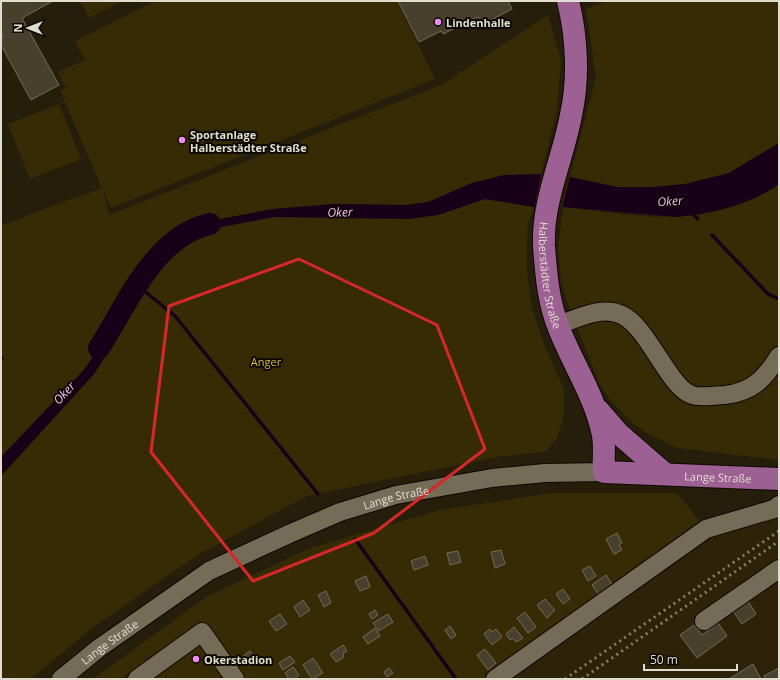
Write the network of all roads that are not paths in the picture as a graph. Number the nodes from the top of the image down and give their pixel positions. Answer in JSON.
{"nodes":[{"id":1,"x":568,"y":1,"type":"edge"},
{"id":2,"x":558,"y":326,"type":"junction"},
{"id":3,"x":779,"y":356,"type":"edge"},
{"id":4,"x":595,"y":407,"type":"junction"},
{"id":5,"x":604,"y":472,"type":"junction"},
{"id":6,"x":664,"y":473,"type":"junction"},
{"id":7,"x":779,"y":479,"type":"edge"},
{"id":8,"x":779,"y":505,"type":"edge"},
{"id":9,"x":779,"y":569,"type":"edge"},
{"id":10,"x":704,"y":621,"type":"dead end"},
{"id":11,"x":61,"y":679,"type":"edge"},
{"id":12,"x":137,"y":679,"type":"edge"},
{"id":13,"x":235,"y":679,"type":"edge"},
{"id":14,"x":494,"y":679,"type":"edge"}],
"edges":[{"from":1,"to":2,"type":"main road","name":"Halberstädter Straße"},
{"from":2,"to":3,"type":"street"},
{"from":2,"to":4,"type":"main road","name":"Halberstädter Straße"},
{"from":4,"to":5,"type":"main road","name":"Halberstädter Straße"},
{"from":4,"to":6,"type":"main road"},
{"from":5,"to":6,"type":"main road","name":"Lange Straße"},
{"from":5,"to":11,"type":"street","name":"Lange Straße"},
{"from":6,"to":7,"type":"main road","name":"Lange Straße"},
{"from":8,"to":14,"type":"street"},
{"from":9,"to":10,"type":"street"},
{"from":12,"to":13,"type":"street"}]}
